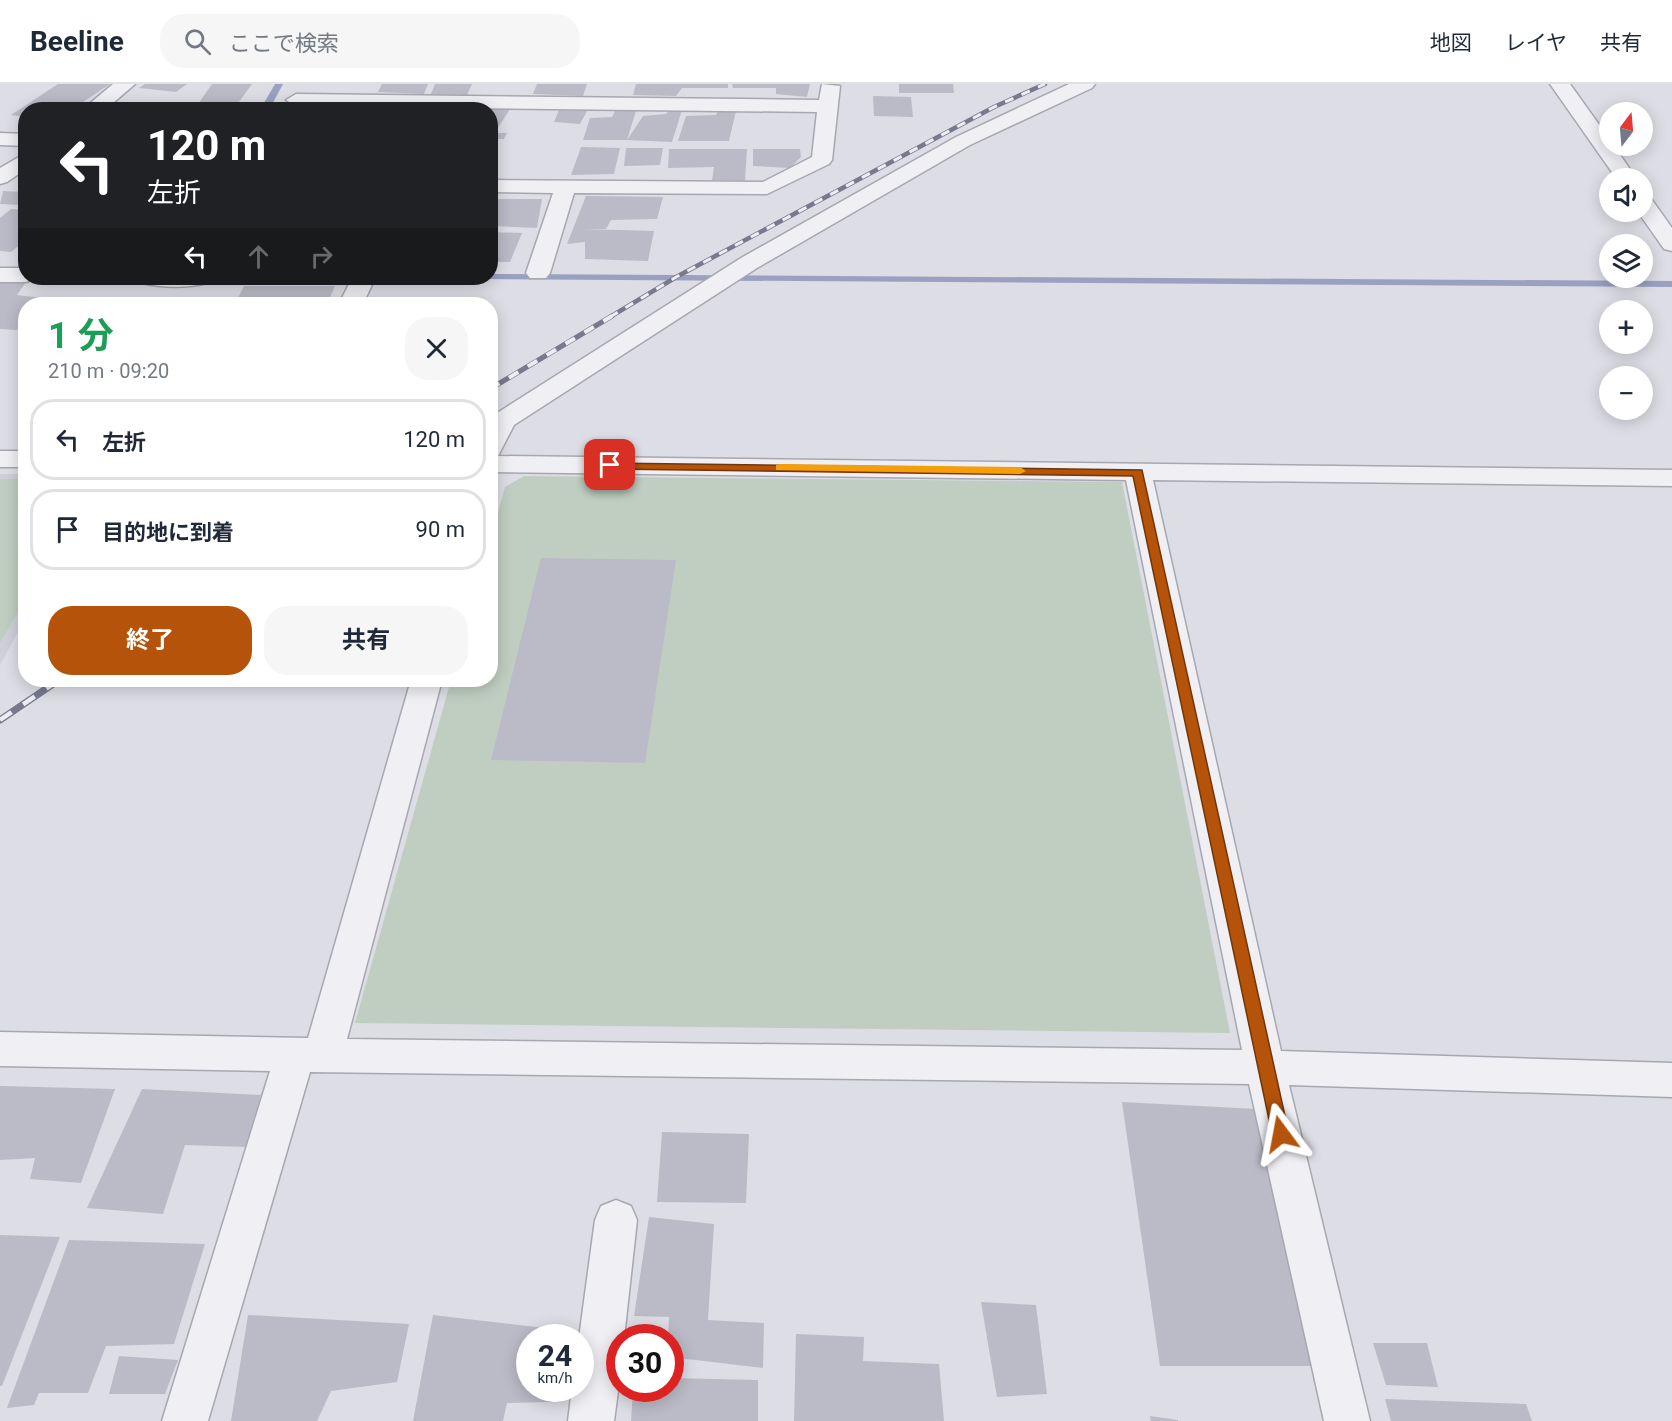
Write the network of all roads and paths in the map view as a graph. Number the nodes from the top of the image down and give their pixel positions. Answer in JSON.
{"nodes":[{"id":1,"x":125,"y":84,"type":"edge"},
{"id":2,"x":830,"y":84,"type":"edge"},
{"id":3,"x":1085,"y":84,"type":"edge"},
{"id":4,"x":1560,"y":84,"type":"edge"},
{"id":5,"x":297,"y":98,"type":"edge"},
{"id":6,"x":102,"y":102,"type":"edge"},
{"id":7,"x":830,"y":106,"type":"junction"},
{"id":8,"x":0,"y":139,"type":"edge"},
{"id":9,"x":18,"y":140,"type":"edge"},
{"id":10,"x":18,"y":165,"type":"edge"},
{"id":11,"x":1619,"y":168,"type":"edge"},
{"id":12,"x":0,"y":178,"type":"edge"},
{"id":13,"x":498,"y":186,"type":"edge"},
{"id":14,"x":566,"y":186,"type":"junction"},
{"id":15,"x":1653,"y":217,"type":"edge"},
{"id":16,"x":1672,"y":244,"type":"edge"},
{"id":17,"x":538,"y":273,"type":"dead end"},
{"id":18,"x":0,"y":275,"type":"edge"},
{"id":19,"x":18,"y":275,"type":"edge"},
{"id":20,"x":498,"y":432,"type":"edge"},
{"id":21,"x":0,"y":459,"type":"edge"},
{"id":22,"x":18,"y":459,"type":"edge"},
{"id":23,"x":498,"y":464,"type":"edge"},
{"id":24,"x":1138,"y":472,"type":"junction"},
{"id":25,"x":1672,"y":478,"type":"edge"},
{"id":26,"x":424,"y":687,"type":"edge"},
{"id":27,"x":0,"y":1049,"type":"edge"},
{"id":28,"x":309,"y":1055,"type":"junction"},
{"id":29,"x":1265,"y":1067,"type":"junction"},
{"id":30,"x":1672,"y":1080,"type":"edge"},
{"id":31,"x":616,"y":1221,"type":"dead end"},
{"id":32,"x":185,"y":1421,"type":"edge"},
{"id":33,"x":591,"y":1421,"type":"edge"},
{"id":34,"x":1347,"y":1421,"type":"edge"}],
"edges":[{"from":1,"to":6,"type":"street"},
{"from":2,"to":7,"type":"street"},
{"from":3,"to":20,"type":"street"},
{"from":4,"to":11,"type":"street"},
{"from":5,"to":7,"type":"street"},
{"from":7,"to":14,"type":"street"},
{"from":8,"to":9,"type":"street"},
{"from":10,"to":12,"type":"street"},
{"from":13,"to":14,"type":"street"},
{"from":14,"to":17,"type":"street"},
{"from":15,"to":16,"type":"street"},
{"from":18,"to":19,"type":"street"},
{"from":21,"to":22,"type":"street"},
{"from":23,"to":24,"type":"street"},
{"from":24,"to":25,"type":"street"},
{"from":24,"to":29,"type":"street"},
{"from":26,"to":28,"type":"street"},
{"from":27,"to":28,"type":"street"},
{"from":28,"to":29,"type":"street"},
{"from":28,"to":32,"type":"street"},
{"from":29,"to":30,"type":"street"},
{"from":29,"to":34,"type":"street"},
{"from":31,"to":33,"type":"street"}]}
